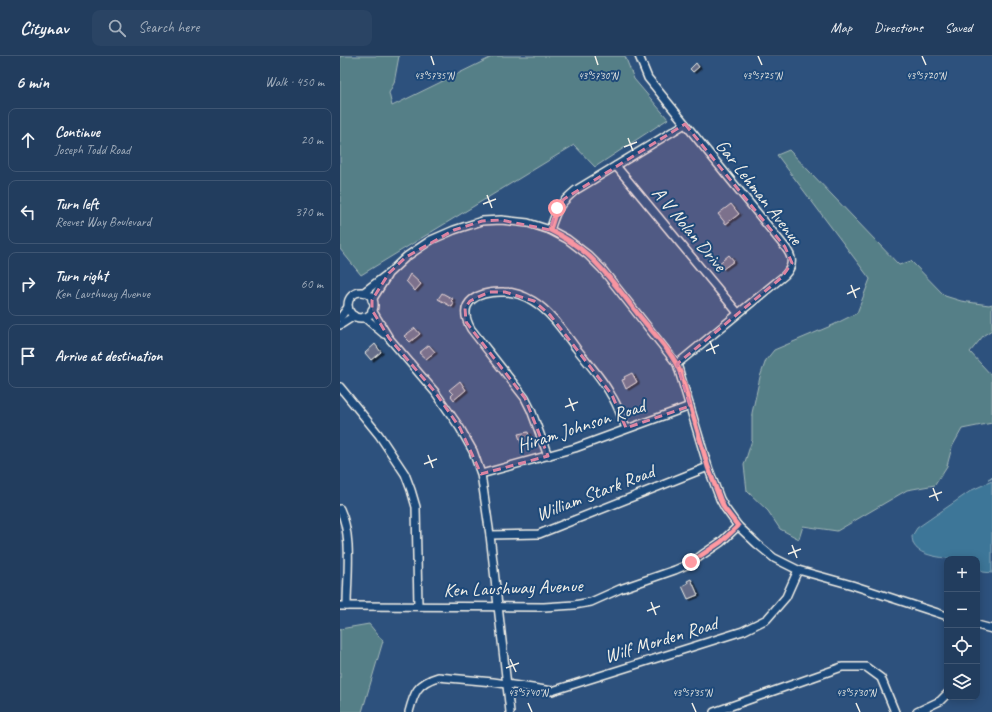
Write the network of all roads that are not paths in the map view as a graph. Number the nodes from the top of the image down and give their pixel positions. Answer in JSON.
{"nodes":[{"id":1,"x":639,"y":56,"type":"edge"},
{"id":2,"x":685,"y":124,"type":"junction"},
{"id":3,"x":616,"y":166,"type":"junction"},
{"id":4,"x":550,"y":230,"type":"junction"},
{"id":5,"x":389,"y":272,"type":"junction"},
{"id":6,"x":364,"y":292,"type":"junction"},
{"id":7,"x":372,"y":300,"type":"junction"},
{"id":8,"x":348,"y":307,"type":"junction"},
{"id":9,"x":372,"y":310,"type":"junction"},
{"id":10,"x":738,"y":313,"type":"junction"},
{"id":11,"x":354,"y":316,"type":"junction"},
{"id":12,"x":364,"y":317,"type":"junction"},
{"id":13,"x":340,"y":318,"type":"edge"},
{"id":14,"x":340,"y":325,"type":"edge"},
{"id":15,"x":389,"y":338,"type":"junction"},
{"id":16,"x":677,"y":364,"type":"junction"},
{"id":17,"x":340,"y":387,"type":"edge"},
{"id":18,"x":690,"y":406,"type":"junction"},
{"id":19,"x":626,"y":428,"type":"junction"},
{"id":20,"x":548,"y":456,"type":"junction"},
{"id":21,"x":708,"y":467,"type":"junction"},
{"id":22,"x":481,"y":474,"type":"junction"},
{"id":23,"x":340,"y":509,"type":"edge"},
{"id":24,"x":738,"y":526,"type":"junction"},
{"id":25,"x":490,"y":535,"type":"junction"},
{"id":26,"x":798,"y":570,"type":"junction"},
{"id":27,"x":344,"y":606,"type":"edge"},
{"id":28,"x":418,"y":606,"type":"junction"},
{"id":29,"x":499,"y":606,"type":"junction"},
{"id":30,"x":944,"y":615,"type":"edge"},
{"id":31,"x":980,"y":626,"type":"edge"},
{"id":32,"x":992,"y":630,"type":"edge"},
{"id":33,"x":506,"y":684,"type":"junction"},
{"id":34,"x":944,"y":697,"type":"edge"},
{"id":35,"x":409,"y":712,"type":"edge"},
{"id":36,"x":510,"y":712,"type":"edge"},
{"id":37,"x":714,"y":712,"type":"edge"},
{"id":38,"x":895,"y":712,"type":"edge"},
{"id":39,"x":917,"y":712,"type":"edge"}],
"edges":[{"from":1,"to":2,"type":"street","name":"Gar Lehman Avenue"},
{"from":2,"to":3,"type":"street"},
{"from":2,"to":10,"type":"street","name":"Gar Lehman Avenue"},
{"from":3,"to":4,"type":"street"},
{"from":3,"to":10,"type":"street","name":"A V Nolan Drive"},
{"from":4,"to":5,"type":"street"},
{"from":4,"to":16,"type":"street"},
{"from":5,"to":6,"type":"street"},
{"from":5,"to":7,"type":"street"},
{"from":6,"to":7,"type":"street"},
{"from":6,"to":8,"type":"street"},
{"from":7,"to":9,"type":"street"},
{"from":8,"to":11,"type":"street"},
{"from":8,"to":13,"type":"street"},
{"from":9,"to":12,"type":"street"},
{"from":9,"to":15,"type":"street"},
{"from":10,"to":16,"type":"street","name":"Gar Lehman Avenue"},
{"from":11,"to":12,"type":"street"},
{"from":11,"to":14,"type":"street"},
{"from":12,"to":15,"type":"street"},
{"from":15,"to":22,"type":"street"},
{"from":16,"to":18,"type":"street"},
{"from":17,"to":28,"type":"street"},
{"from":18,"to":19,"type":"street","name":"Hiram Johnson Road"},
{"from":18,"to":21,"type":"street"},
{"from":19,"to":20,"type":"street","name":"Hiram Johnson Road"},
{"from":19,"to":20,"type":"street"},
{"from":20,"to":22,"type":"street","name":"Hiram Johnson Road"},
{"from":21,"to":24,"type":"street"},
{"from":21,"to":25,"type":"street","name":"William Stark Road"},
{"from":22,"to":25,"type":"street"},
{"from":23,"to":27,"type":"street"},
{"from":24,"to":26,"type":"street"},
{"from":24,"to":29,"type":"street","name":"Ken Laushway Avenue"},
{"from":25,"to":29,"type":"street"},
{"from":26,"to":30,"type":"street"},
{"from":26,"to":33,"type":"street","name":"Wilf Morden Road"},
{"from":27,"to":28,"type":"street","name":"Ken Laushway Avenue"},
{"from":28,"to":29,"type":"street","name":"Ken Laushway Avenue"},
{"from":29,"to":33,"type":"street"},
{"from":31,"to":32,"type":"street"},
{"from":33,"to":35,"type":"street","name":"Wilf Morden Road"},
{"from":33,"to":36,"type":"street"},
{"from":34,"to":39,"type":"street"},
{"from":37,"to":38,"type":"street"}]}
